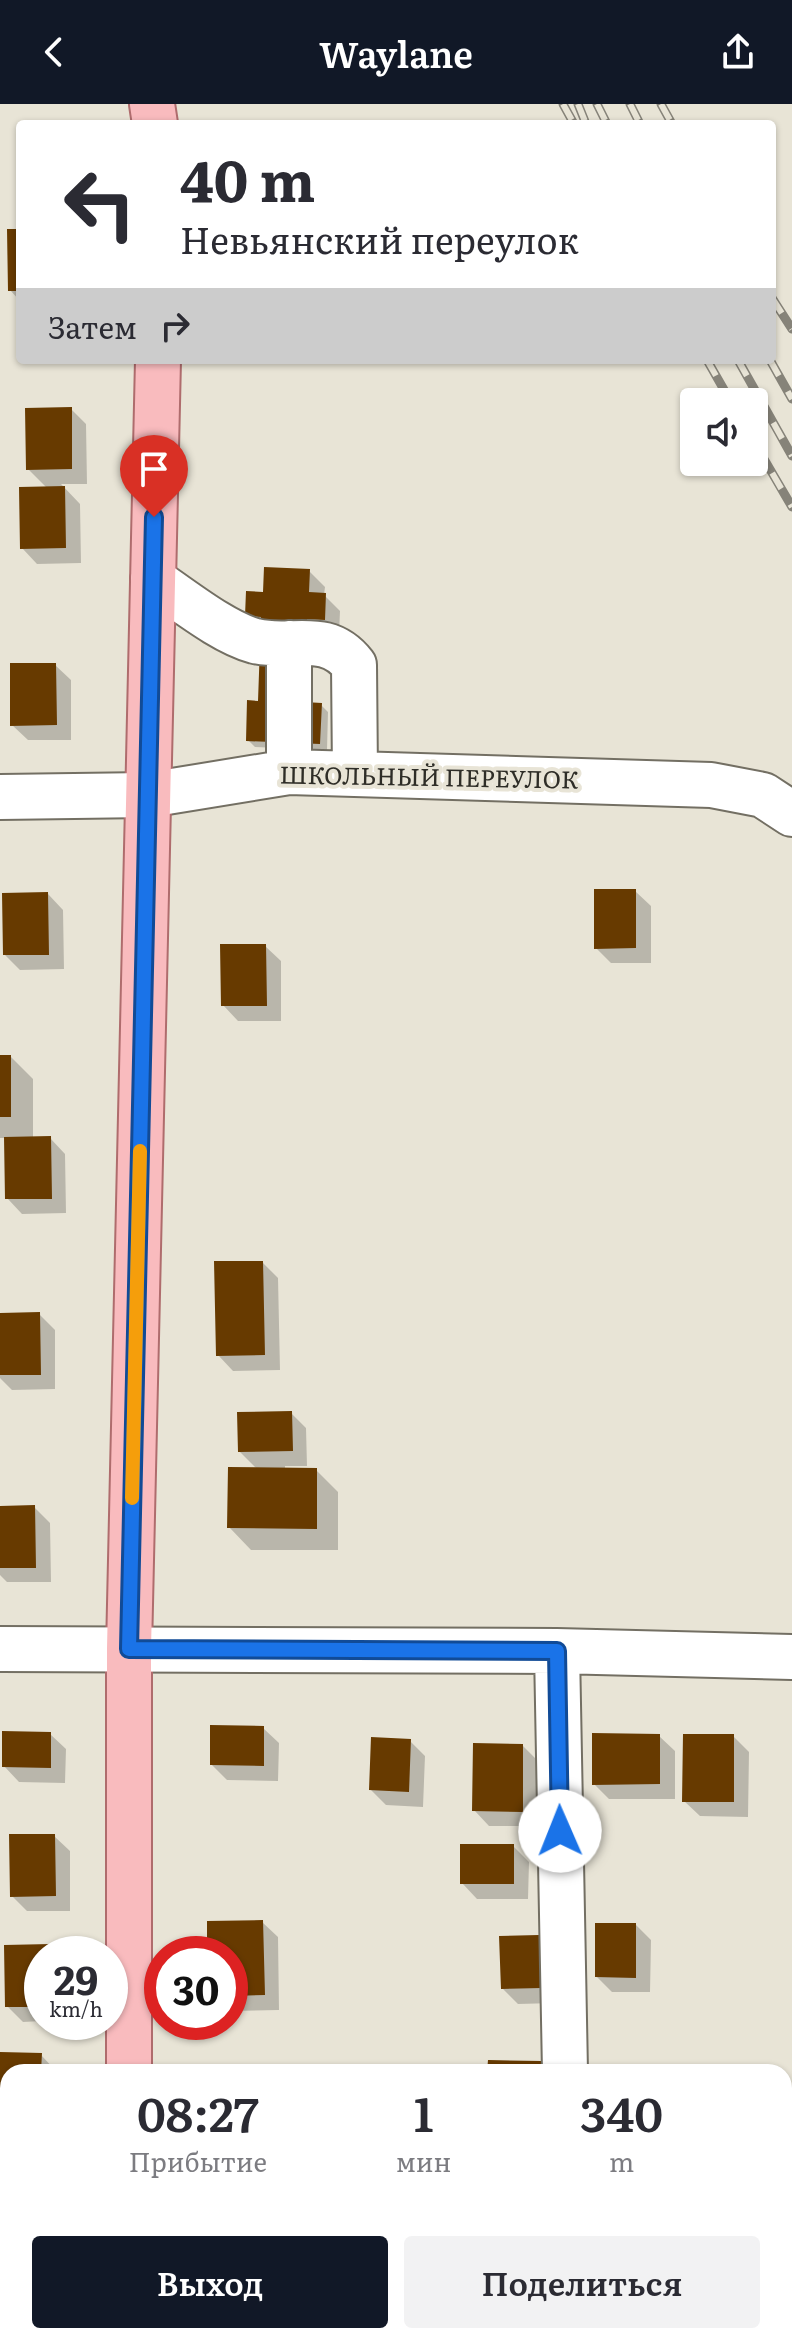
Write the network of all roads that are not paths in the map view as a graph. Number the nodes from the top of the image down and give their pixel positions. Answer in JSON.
{"nodes":[{"id":1,"x":158,"y":364,"type":"edge"},
{"id":2,"x":153,"y":580,"type":"junction"},
{"id":3,"x":289,"y":643,"type":"junction"},
{"id":4,"x":289,"y":772,"type":"junction"},
{"id":5,"x":355,"y":773,"type":"junction"},
{"id":6,"x":148,"y":795,"type":"junction"},
{"id":7,"x":0,"y":797,"type":"edge"},
{"id":8,"x":777,"y":804,"type":"edge"},
{"id":9,"x":0,"y":1649,"type":"edge"},
{"id":10,"x":129,"y":1649,"type":"junction"},
{"id":11,"x":557,"y":1651,"type":"junction"},
{"id":12,"x":792,"y":1657,"type":"edge"},
{"id":13,"x":129,"y":2064,"type":"edge"},
{"id":14,"x":565,"y":2064,"type":"edge"}],
"edges":[{"from":1,"to":2,"type":"main road"},
{"from":2,"to":3,"type":"street"},
{"from":2,"to":6,"type":"main road"},
{"from":3,"to":4,"type":"street"},
{"from":3,"to":5,"type":"street"},
{"from":4,"to":5,"type":"street","name":"ШКОЛЬНЫЙ ПЕРЕУЛОК"},
{"from":4,"to":6,"type":"street","name":"ШКОЛЬНЫЙ ПЕРЕУЛОК"},
{"from":5,"to":8,"type":"street","name":"ШКОЛЬНЫЙ ПЕРЕУЛОК"},
{"from":6,"to":7,"type":"street","name":"ШКОЛЬНЫЙ ПЕРЕУЛОК"},
{"from":6,"to":10,"type":"main road"},
{"from":9,"to":10,"type":"street"},
{"from":10,"to":11,"type":"street"},
{"from":10,"to":13,"type":"main road"},
{"from":11,"to":12,"type":"street"},
{"from":11,"to":14,"type":"street"}]}
